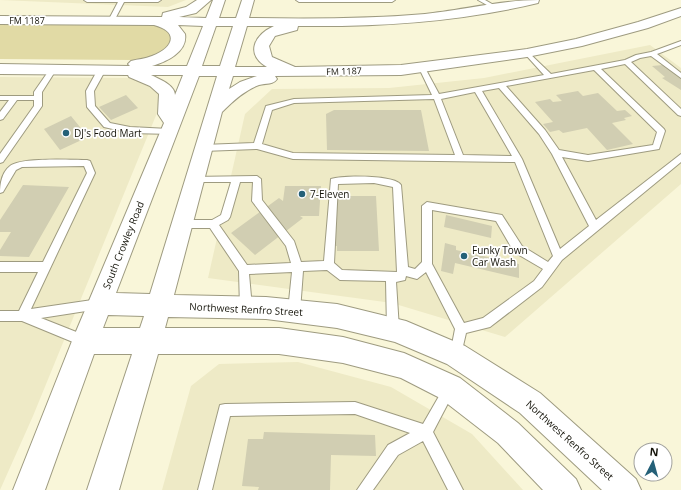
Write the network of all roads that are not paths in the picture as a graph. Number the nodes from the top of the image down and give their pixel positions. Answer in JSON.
{"nodes":[{"id":1,"x":87,"y":0,"type":"edge"},
{"id":2,"x":122,"y":0,"type":"edge"},
{"id":3,"x":158,"y":0,"type":"edge"},
{"id":4,"x":205,"y":0,"type":"edge"},
{"id":5,"x":219,"y":0,"type":"edge"},
{"id":6,"x":248,"y":0,"type":"edge"},
{"id":7,"x":253,"y":0,"type":"edge"},
{"id":8,"x":299,"y":0,"type":"edge"},
{"id":9,"x":392,"y":0,"type":"edge"},
{"id":10,"x":481,"y":0,"type":"edge"},
{"id":11,"x":533,"y":0,"type":"edge"},
{"id":12,"x":500,"y":7,"type":"junction"},
{"id":13,"x":681,"y":12,"type":"edge"},
{"id":14,"x":0,"y":15,"type":"edge"},
{"id":15,"x":112,"y":19,"type":"junction"},
{"id":16,"x":0,"y":20,"type":"edge"},
{"id":17,"x":147,"y":21,"type":"junction"},
{"id":18,"x":212,"y":22,"type":"junction"},
{"id":19,"x":242,"y":22,"type":"junction"},
{"id":20,"x":319,"y":22,"type":"junction"},
{"id":21,"x":681,"y":43,"type":"edge"},
{"id":22,"x":527,"y":52,"type":"junction"},
{"id":23,"x":652,"y":54,"type":"junction"},
{"id":24,"x":627,"y":62,"type":"junction"},
{"id":25,"x":422,"y":66,"type":"junction"},
{"id":26,"x":596,"y":68,"type":"junction"},
{"id":27,"x":1,"y":69,"type":"edge"},
{"id":28,"x":52,"y":70,"type":"junction"},
{"id":29,"x":401,"y":70,"type":"junction"},
{"id":30,"x":101,"y":71,"type":"junction"},
{"id":31,"x":129,"y":71,"type":"junction"},
{"id":32,"x":192,"y":72,"type":"junction"},
{"id":33,"x":226,"y":72,"type":"junction"},
{"id":34,"x":310,"y":72,"type":"junction"},
{"id":35,"x":549,"y":76,"type":"junction"},
{"id":36,"x":681,"y":76,"type":"edge"},
{"id":37,"x":501,"y":85,"type":"junction"},
{"id":38,"x":477,"y":89,"type":"junction"},
{"id":39,"x":437,"y":96,"type":"junction"},
{"id":40,"x":0,"y":98,"type":"edge"},
{"id":41,"x":15,"y":98,"type":"junction"},
{"id":42,"x":38,"y":98,"type":"junction"},
{"id":43,"x":214,"y":112,"type":"junction"},
{"id":44,"x":681,"y":113,"type":"edge"},
{"id":45,"x":0,"y":117,"type":"edge"},
{"id":46,"x":171,"y":127,"type":"junction"},
{"id":47,"x":257,"y":146,"type":"junction"},
{"id":48,"x":204,"y":148,"type":"junction"},
{"id":49,"x":556,"y":153,"type":"junction"},
{"id":50,"x":460,"y":158,"type":"junction"},
{"id":51,"x":681,"y":158,"type":"edge"},
{"id":52,"x":518,"y":159,"type":"junction"},
{"id":53,"x":0,"y":160,"type":"edge"},
{"id":54,"x":236,"y":179,"type":"junction"},
{"id":55,"x":194,"y":180,"type":"junction"},
{"id":56,"x":0,"y":190,"type":"edge"},
{"id":57,"x":182,"y":224,"type":"junction"},
{"id":58,"x":213,"y":224,"type":"junction"},
{"id":59,"x":595,"y":227,"type":"junction"},
{"id":60,"x":558,"y":257,"type":"junction"},
{"id":61,"x":427,"y":264,"type":"junction"},
{"id":62,"x":329,"y":265,"type":"junction"},
{"id":63,"x":0,"y":267,"type":"edge"},
{"id":64,"x":45,"y":267,"type":"junction"},
{"id":65,"x":298,"y":267,"type":"junction"},
{"id":66,"x":550,"y":268,"type":"junction"},
{"id":67,"x":244,"y":270,"type":"junction"},
{"id":68,"x":403,"y":271,"type":"junction"},
{"id":69,"x":391,"y":277,"type":"junction"},
{"id":70,"x":100,"y":304,"type":"junction"},
{"id":71,"x":159,"y":305,"type":"junction"},
{"id":72,"x":246,"y":308,"type":"junction"},
{"id":73,"x":294,"y":311,"type":"junction"},
{"id":74,"x":0,"y":316,"type":"edge"},
{"id":75,"x":22,"y":316,"type":"junction"},
{"id":76,"x":393,"y":329,"type":"junction"},
{"id":77,"x":85,"y":341,"type":"junction"},
{"id":78,"x":149,"y":341,"type":"junction"},
{"id":79,"x":459,"y":342,"type":"junction"},
{"id":80,"x":450,"y":388,"type":"junction"},
{"id":81,"x":426,"y":432,"type":"junction"},
{"id":82,"x":29,"y":490,"type":"edge"},
{"id":83,"x":103,"y":490,"type":"edge"},
{"id":84,"x":205,"y":490,"type":"edge"},
{"id":85,"x":364,"y":490,"type":"edge"},
{"id":86,"x":456,"y":490,"type":"edge"},
{"id":87,"x":565,"y":490,"type":"edge"},
{"id":88,"x":624,"y":490,"type":"edge"}],
"edges":[{"from":1,"to":2,"type":"lane"},
{"from":2,"to":3,"type":"lane"},
{"from":2,"to":15,"type":"lane"},
{"from":4,"to":15,"type":"main road"},
{"from":5,"to":18,"type":"main road","name":"South Crowley Road"},
{"from":6,"to":19,"type":"main road"},
{"from":7,"to":20,"type":"main road"},
{"from":8,"to":9,"type":"lane"},
{"from":10,"to":12,"type":"lane"},
{"from":11,"to":12,"type":"main road","name":"FM 1187","number":"FM 1187"},
{"from":12,"to":20,"type":"main road","name":"FM 1187","number":"FM 1187"},
{"from":12,"to":34,"type":"main road"},
{"from":13,"to":22,"type":"main road","name":"FM 1187","number":"FM 1187"},
{"from":14,"to":15,"type":"main road"},
{"from":15,"to":16,"type":"main road","name":"FM 1187","number":"FM 1187"},
{"from":15,"to":17,"type":"main road","name":"FM 1187","number":"FM 1187"},
{"from":17,"to":18,"type":"main road","name":"FM 1187","number":"FM 1187"},
{"from":17,"to":27,"type":"main road"},
{"from":18,"to":19,"type":"main road","name":"FM 1187","number":"FM 1187"},
{"from":18,"to":32,"type":"main road","name":"South Crowley Road"},
{"from":19,"to":20,"type":"main road","name":"FM 1187","number":"FM 1187"},
{"from":19,"to":33,"type":"main road"},
{"from":21,"to":23,"type":"lane"},
{"from":22,"to":25,"type":"main road","name":"FM 1187","number":"FM 1187"},
{"from":22,"to":35,"type":"lane"},
{"from":23,"to":24,"type":"lane"},
{"from":23,"to":36,"type":"lane"},
{"from":24,"to":26,"type":"lane"},
{"from":24,"to":44,"type":"lane"},
{"from":25,"to":29,"type":"main road","name":"FM 1187","number":"FM 1187"},
{"from":25,"to":39,"type":"lane"},
{"from":26,"to":35,"type":"lane"},
{"from":26,"to":49,"type":"lane"},
{"from":27,"to":28,"type":"main road","name":"FM 1187","number":"FM 1187"},
{"from":28,"to":30,"type":"main road","name":"FM 1187","number":"FM 1187"},
{"from":28,"to":42,"type":"lane"},
{"from":29,"to":34,"type":"main road","name":"FM 1187","number":"FM 1187"},
{"from":29,"to":43,"type":"main road"},
{"from":30,"to":31,"type":"main road","name":"FM 1187","number":"FM 1187"},
{"from":30,"to":46,"type":"lane"},
{"from":31,"to":32,"type":"main road","name":"FM 1187","number":"FM 1187"},
{"from":31,"to":46,"type":"main road"},
{"from":32,"to":33,"type":"main road","name":"FM 1187","number":"FM 1187"},
{"from":32,"to":46,"type":"main road","name":"South Crowley Road"},
{"from":33,"to":34,"type":"main road","name":"FM 1187","number":"FM 1187"},
{"from":33,"to":43,"type":"main road"},
{"from":35,"to":37,"type":"lane"},
{"from":37,"to":38,"type":"lane"},
{"from":37,"to":49,"type":"lane"},
{"from":38,"to":39,"type":"lane"},
{"from":38,"to":52,"type":"lane"},
{"from":39,"to":47,"type":"lane"},
{"from":39,"to":50,"type":"lane"},
{"from":40,"to":41,"type":"lane"},
{"from":41,"to":42,"type":"lane"},
{"from":41,"to":45,"type":"lane"},
{"from":42,"to":53,"type":"lane"},
{"from":43,"to":48,"type":"main road"},
{"from":46,"to":70,"type":"main road","name":"South Crowley Road"},
{"from":47,"to":48,"type":"lane"},
{"from":47,"to":50,"type":"lane"},
{"from":48,"to":55,"type":"main road"},
{"from":49,"to":59,"type":"lane"},
{"from":50,"to":52,"type":"lane"},
{"from":51,"to":59,"type":"lane"},
{"from":52,"to":60,"type":"lane"},
{"from":54,"to":55,"type":"lane"},
{"from":54,"to":58,"type":"lane"},
{"from":54,"to":65,"type":"lane"},
{"from":55,"to":57,"type":"main road"},
{"from":56,"to":64,"type":"lane"},
{"from":57,"to":58,"type":"lane"},
{"from":57,"to":71,"type":"main road"},
{"from":58,"to":67,"type":"lane"},
{"from":59,"to":60,"type":"lane"},
{"from":60,"to":66,"type":"lane"},
{"from":61,"to":66,"type":"lane"},
{"from":61,"to":68,"type":"lane"},
{"from":61,"to":79,"type":"lane"},
{"from":62,"to":65,"type":"lane"},
{"from":62,"to":68,"type":"lane"},
{"from":62,"to":69,"type":"lane"},
{"from":63,"to":64,"type":"lane"},
{"from":64,"to":75,"type":"lane"},
{"from":65,"to":67,"type":"lane"},
{"from":65,"to":73,"type":"lane"},
{"from":66,"to":79,"type":"lane"},
{"from":67,"to":72,"type":"lane"},
{"from":68,"to":69,"type":"lane"},
{"from":69,"to":76,"type":"lane"},
{"from":70,"to":71,"type":"main road","name":"Northwest Renfro Street"},
{"from":70,"to":75,"type":"lane"},
{"from":70,"to":77,"type":"main road","name":"South Crowley Road"},
{"from":71,"to":72,"type":"main road","name":"Northwest Renfro Street"},
{"from":71,"to":78,"type":"main road"},
{"from":72,"to":73,"type":"main road","name":"Northwest Renfro Street"},
{"from":73,"to":76,"type":"main road","name":"Northwest Renfro Street"},
{"from":74,"to":75,"type":"lane"},
{"from":75,"to":77,"type":"lane"},
{"from":76,"to":79,"type":"main road","name":"Northwest Renfro Street"},
{"from":77,"to":78,"type":"main road"},
{"from":77,"to":82,"type":"main road","name":"South Crowley Road"},
{"from":78,"to":80,"type":"main road"},
{"from":78,"to":83,"type":"main road"},
{"from":79,"to":80,"type":"main road"},
{"from":79,"to":88,"type":"main road","name":"Northwest Renfro Street"},
{"from":80,"to":81,"type":"lane"},
{"from":80,"to":87,"type":"main road"},
{"from":81,"to":84,"type":"lane"},
{"from":81,"to":85,"type":"lane"},
{"from":81,"to":86,"type":"lane"}]}
